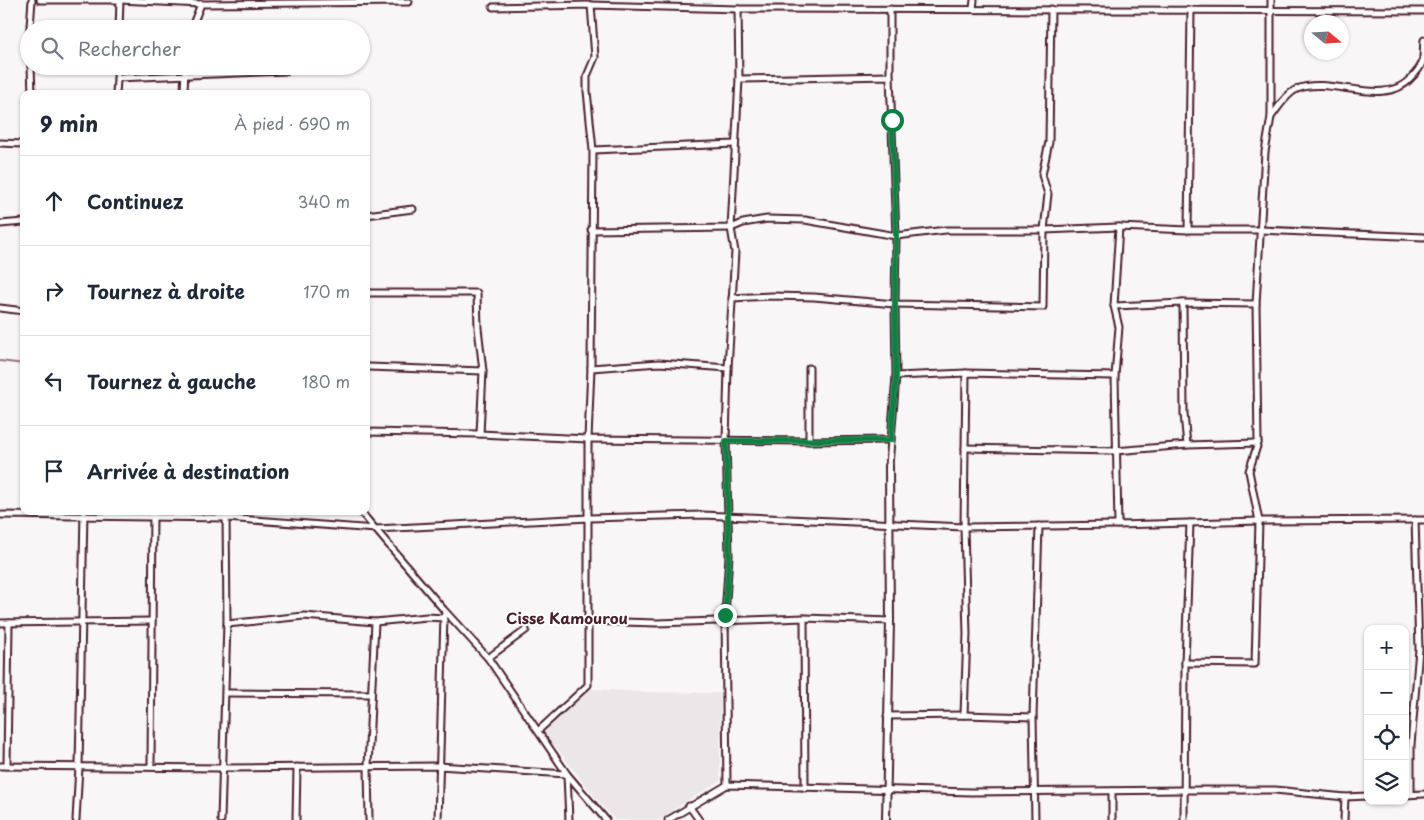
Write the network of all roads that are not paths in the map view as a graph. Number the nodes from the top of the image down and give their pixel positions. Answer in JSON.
{"nodes":[{"id":1,"x":32,"y":0,"type":"edge"},
{"id":2,"x":40,"y":0,"type":"edge"},
{"id":3,"x":120,"y":0,"type":"edge"},
{"id":4,"x":974,"y":0,"type":"edge"},
{"id":5,"x":1271,"y":0,"type":"edge"},
{"id":6,"x":261,"y":2,"type":"edge"},
{"id":7,"x":409,"y":2,"type":"dead end"},
{"id":8,"x":201,"y":4,"type":"junction"},
{"id":9,"x":591,"y":5,"type":"junction"},
{"id":10,"x":493,"y":7,"type":"dead end"},
{"id":11,"x":738,"y":9,"type":"junction"},
{"id":12,"x":1051,"y":9,"type":"junction"},
{"id":13,"x":890,"y":10,"type":"junction"},
{"id":14,"x":973,"y":10,"type":"junction"},
{"id":15,"x":1191,"y":10,"type":"junction"},
{"id":16,"x":1424,"y":11,"type":"edge"},
{"id":17,"x":1271,"y":12,"type":"junction"},
{"id":18,"x":30,"y":20,"type":"edge"},
{"id":19,"x":119,"y":20,"type":"edge"},
{"id":20,"x":195,"y":20,"type":"edge"},
{"id":21,"x":1424,"y":40,"type":"edge"},
{"id":22,"x":31,"y":75,"type":"edge"},
{"id":23,"x":168,"y":75,"type":"edge"},
{"id":24,"x":184,"y":75,"type":"edge"},
{"id":25,"x":890,"y":76,"type":"junction"},
{"id":26,"x":118,"y":78,"type":"joint"},
{"id":27,"x":739,"y":80,"type":"junction"},
{"id":28,"x":32,"y":90,"type":"edge"},
{"id":29,"x":116,"y":90,"type":"edge"},
{"id":30,"x":184,"y":90,"type":"edge"},
{"id":31,"x":1271,"y":117,"type":"junction"},
{"id":32,"x":0,"y":143,"type":"edge"},
{"id":33,"x":20,"y":144,"type":"edge"},
{"id":34,"x":735,"y":144,"type":"junction"},
{"id":35,"x":593,"y":150,"type":"junction"},
{"id":36,"x":412,"y":209,"type":"dead end"},
{"id":37,"x":370,"y":214,"type":"edge"},
{"id":38,"x":20,"y":222,"type":"edge"},
{"id":39,"x":0,"y":224,"type":"edge"},
{"id":40,"x":731,"y":228,"type":"junction"},
{"id":41,"x":1119,"y":228,"type":"junction"},
{"id":42,"x":592,"y":230,"type":"junction"},
{"id":43,"x":1044,"y":230,"type":"junction"},
{"id":44,"x":1188,"y":230,"type":"junction"},
{"id":45,"x":1261,"y":230,"type":"junction"},
{"id":46,"x":896,"y":236,"type":"junction"},
{"id":47,"x":1424,"y":237,"type":"edge"},
{"id":48,"x":370,"y":293,"type":"edge"},
{"id":49,"x":732,"y":298,"type":"junction"},
{"id":50,"x":1183,"y":303,"type":"junction"},
{"id":51,"x":895,"y":304,"type":"junction"},
{"id":52,"x":1256,"y":304,"type":"junction"},
{"id":53,"x":1114,"y":306,"type":"junction"},
{"id":54,"x":0,"y":308,"type":"edge"},
{"id":55,"x":20,"y":310,"type":"edge"},
{"id":56,"x":370,"y":366,"type":"edge"},
{"id":57,"x":591,"y":368,"type":"junction"},
{"id":58,"x":728,"y":368,"type":"junction"},
{"id":59,"x":809,"y":368,"type":"dead end"},
{"id":60,"x":483,"y":371,"type":"junction"},
{"id":61,"x":966,"y":372,"type":"junction"},
{"id":62,"x":896,"y":376,"type":"junction"},
{"id":63,"x":1115,"y":376,"type":"junction"},
{"id":64,"x":370,"y":432,"type":"edge"},
{"id":65,"x":480,"y":434,"type":"junction"},
{"id":66,"x":588,"y":439,"type":"junction"},
{"id":67,"x":891,"y":440,"type":"junction"},
{"id":68,"x":726,"y":441,"type":"junction"},
{"id":69,"x":809,"y":441,"type":"junction"},
{"id":70,"x":1258,"y":443,"type":"junction"},
{"id":71,"x":1187,"y":445,"type":"junction"},
{"id":72,"x":965,"y":448,"type":"junction"},
{"id":73,"x":1115,"y":450,"type":"junction"},
{"id":74,"x":889,"y":466,"type":"joint"},
{"id":75,"x":0,"y":515,"type":"edge"},
{"id":76,"x":20,"y":515,"type":"edge"},
{"id":77,"x":84,"y":515,"type":"edge"},
{"id":78,"x":112,"y":515,"type":"edge"},
{"id":79,"x":364,"y":515,"type":"edge"},
{"id":80,"x":728,"y":516,"type":"junction"},
{"id":81,"x":153,"y":518,"type":"junction"},
{"id":82,"x":226,"y":518,"type":"junction"},
{"id":83,"x":589,"y":518,"type":"junction"},
{"id":84,"x":1415,"y":520,"type":"junction"},
{"id":85,"x":1424,"y":520,"type":"edge"},
{"id":86,"x":1259,"y":521,"type":"junction"},
{"id":87,"x":889,"y":522,"type":"junction"},
{"id":88,"x":1190,"y":523,"type":"junction"},
{"id":89,"x":964,"y":526,"type":"junction"},
{"id":90,"x":1039,"y":526,"type":"junction"},
{"id":91,"x":1118,"y":526,"type":"junction"},
{"id":92,"x":376,"y":528,"type":"junction"},
{"id":93,"x":444,"y":610,"type":"junction"},
{"id":94,"x":444,"y":618,"type":"junction"},
{"id":95,"x":804,"y":618,"type":"junction"},
{"id":96,"x":82,"y":621,"type":"junction"},
{"id":97,"x":152,"y":621,"type":"junction"},
{"id":98,"x":588,"y":621,"type":"junction"},
{"id":99,"x":725,"y":621,"type":"junction"},
{"id":100,"x":890,"y":621,"type":"junction"},
{"id":101,"x":0,"y":622,"type":"edge"},
{"id":102,"x":375,"y":622,"type":"junction"},
{"id":103,"x":9,"y":623,"type":"junction"},
{"id":104,"x":227,"y":624,"type":"junction"},
{"id":105,"x":526,"y":630,"type":"dead end"},
{"id":106,"x":488,"y":658,"type":"junction"},
{"id":107,"x":1185,"y":663,"type":"junction"},
{"id":108,"x":226,"y":693,"type":"junction"},
{"id":109,"x":370,"y":694,"type":"junction"},
{"id":110,"x":964,"y":715,"type":"junction"},
{"id":111,"x":888,"y":716,"type":"junction"},
{"id":112,"x":1033,"y":717,"type":"junction"},
{"id":113,"x":539,"y":730,"type":"junction"},
{"id":114,"x":0,"y":766,"type":"edge"},
{"id":115,"x":6,"y":766,"type":"junction"},
{"id":116,"x":368,"y":766,"type":"junction"},
{"id":117,"x":438,"y":766,"type":"junction"},
{"id":118,"x":79,"y":767,"type":"junction"},
{"id":119,"x":151,"y":767,"type":"junction"},
{"id":120,"x":297,"y":767,"type":"junction"},
{"id":121,"x":222,"y":768,"type":"junction"},
{"id":122,"x":567,"y":774,"type":"junction"},
{"id":123,"x":1409,"y":778,"type":"edge"},
{"id":124,"x":727,"y":785,"type":"junction"},
{"id":125,"x":805,"y":788,"type":"junction"},
{"id":126,"x":886,"y":789,"type":"junction"},
{"id":127,"x":1183,"y":790,"type":"junction"},
{"id":128,"x":1033,"y":791,"type":"junction"},
{"id":129,"x":1112,"y":791,"type":"junction"},
{"id":130,"x":1409,"y":794,"type":"edge"},
{"id":131,"x":1424,"y":794,"type":"edge"},
{"id":132,"x":1364,"y":796,"type":"edge"},
{"id":133,"x":1344,"y":797,"type":"junction"},
{"id":134,"x":689,"y":806,"type":"junction"},
{"id":135,"x":76,"y":820,"type":"edge"},
{"id":136,"x":221,"y":820,"type":"edge"},
{"id":137,"x":296,"y":820,"type":"edge"},
{"id":138,"x":369,"y":820,"type":"edge"},
{"id":139,"x":438,"y":820,"type":"edge"},
{"id":140,"x":569,"y":820,"type":"edge"},
{"id":141,"x":606,"y":820,"type":"edge"},
{"id":142,"x":668,"y":820,"type":"edge"},
{"id":143,"x":700,"y":820,"type":"edge"},
{"id":144,"x":886,"y":820,"type":"edge"},
{"id":145,"x":1035,"y":820,"type":"edge"},
{"id":146,"x":1112,"y":820,"type":"edge"},
{"id":147,"x":1184,"y":820,"type":"edge"},
{"id":148,"x":1344,"y":820,"type":"edge"}],
"edges":[{"from":1,"to":18,"type":"street"},
{"from":2,"to":3,"type":"street"},
{"from":3,"to":8,"type":"street"},
{"from":3,"to":19,"type":"street"},
{"from":4,"to":14,"type":"street"},
{"from":5,"to":17,"type":"street"},
{"from":6,"to":7,"type":"street"},
{"from":6,"to":8,"type":"street"},
{"from":8,"to":20,"type":"street"},
{"from":9,"to":10,"type":"street"},
{"from":9,"to":11,"type":"street"},
{"from":9,"to":35,"type":"street"},
{"from":11,"to":13,"type":"street"},
{"from":11,"to":27,"type":"street"},
{"from":12,"to":14,"type":"street"},
{"from":12,"to":15,"type":"street"},
{"from":12,"to":43,"type":"street"},
{"from":13,"to":14,"type":"street"},
{"from":13,"to":25,"type":"street"},
{"from":15,"to":17,"type":"street"},
{"from":15,"to":44,"type":"street"},
{"from":16,"to":17,"type":"street"},
{"from":17,"to":31,"type":"street"},
{"from":21,"to":31,"type":"street"},
{"from":22,"to":28,"type":"street"},
{"from":23,"to":26,"type":"street"},
{"from":24,"to":30,"type":"street"},
{"from":25,"to":27,"type":"street"},
{"from":25,"to":46,"type":"street"},
{"from":26,"to":29,"type":"street"},
{"from":27,"to":34,"type":"street"},
{"from":31,"to":45,"type":"street"},
{"from":32,"to":33,"type":"street"},
{"from":34,"to":35,"type":"street"},
{"from":34,"to":40,"type":"street"},
{"from":35,"to":42,"type":"street"},
{"from":36,"to":37,"type":"street"},
{"from":38,"to":39,"type":"street"},
{"from":40,"to":42,"type":"street"},
{"from":40,"to":46,"type":"street"},
{"from":40,"to":49,"type":"street"},
{"from":41,"to":43,"type":"street"},
{"from":41,"to":44,"type":"street"},
{"from":41,"to":53,"type":"street"},
{"from":42,"to":57,"type":"street"},
{"from":43,"to":46,"type":"street"},
{"from":43,"to":51,"type":"street"},
{"from":44,"to":45,"type":"street"},
{"from":45,"to":47,"type":"street"},
{"from":45,"to":52,"type":"street"},
{"from":46,"to":51,"type":"street"},
{"from":48,"to":60,"type":"street"},
{"from":49,"to":51,"type":"street"},
{"from":49,"to":58,"type":"street"},
{"from":50,"to":52,"type":"street"},
{"from":50,"to":53,"type":"street"},
{"from":50,"to":71,"type":"street"},
{"from":51,"to":62,"type":"street"},
{"from":52,"to":70,"type":"street"},
{"from":53,"to":63,"type":"street"},
{"from":54,"to":55,"type":"street"},
{"from":56,"to":60,"type":"street"},
{"from":57,"to":58,"type":"street"},
{"from":57,"to":66,"type":"street"},
{"from":58,"to":68,"type":"street"},
{"from":59,"to":69,"type":"street"},
{"from":60,"to":65,"type":"street"},
{"from":61,"to":62,"type":"street"},
{"from":61,"to":63,"type":"street"},
{"from":61,"to":72,"type":"street"},
{"from":62,"to":67,"type":"street"},
{"from":63,"to":73,"type":"street"},
{"from":64,"to":65,"type":"street"},
{"from":65,"to":66,"type":"street"},
{"from":66,"to":68,"type":"street"},
{"from":66,"to":83,"type":"street"},
{"from":67,"to":69,"type":"street"},
{"from":67,"to":74,"type":"street"},
{"from":68,"to":69,"type":"street"},
{"from":68,"to":80,"type":"street"},
{"from":70,"to":71,"type":"street"},
{"from":70,"to":86,"type":"street"},
{"from":71,"to":73,"type":"street"},
{"from":72,"to":73,"type":"street"},
{"from":72,"to":89,"type":"street"},
{"from":73,"to":91,"type":"street"},
{"from":74,"to":87,"type":"street"},
{"from":75,"to":76,"type":"street"},
{"from":77,"to":96,"type":"street"},
{"from":78,"to":81,"type":"street"},
{"from":79,"to":92,"type":"street"},
{"from":80,"to":83,"type":"street"},
{"from":80,"to":87,"type":"street"},
{"from":80,"to":99,"type":"street"},
{"from":81,"to":82,"type":"street"},
{"from":81,"to":97,"type":"street"},
{"from":82,"to":92,"type":"street"},
{"from":82,"to":104,"type":"street"},
{"from":83,"to":92,"type":"street"},
{"from":83,"to":98,"type":"street"},
{"from":84,"to":85,"type":"street"},
{"from":84,"to":86,"type":"street"},
{"from":84,"to":123,"type":"street"},
{"from":86,"to":88,"type":"street"},
{"from":86,"to":107,"type":"street"},
{"from":87,"to":89,"type":"street"},
{"from":87,"to":100,"type":"street"},
{"from":88,"to":91,"type":"street"},
{"from":88,"to":107,"type":"street"},
{"from":89,"to":90,"type":"street"},
{"from":89,"to":110,"type":"street"},
{"from":90,"to":91,"type":"street"},
{"from":90,"to":112,"type":"street"},
{"from":92,"to":93,"type":"street"},
{"from":93,"to":94,"type":"street"},
{"from":93,"to":106,"type":"street"},
{"from":94,"to":102,"type":"street"},
{"from":94,"to":117,"type":"street"},
{"from":95,"to":99,"type":"street"},
{"from":95,"to":100,"type":"street"},
{"from":95,"to":125,"type":"street"},
{"from":96,"to":97,"type":"street"},
{"from":96,"to":103,"type":"street"},
{"from":96,"to":118,"type":"street"},
{"from":97,"to":119,"type":"street"},
{"from":98,"to":99,"type":"street"},
{"from":98,"to":113,"type":"street"},
{"from":99,"to":124,"type":"street"},
{"from":100,"to":111,"type":"street"},
{"from":101,"to":103,"type":"street"},
{"from":102,"to":104,"type":"street"},
{"from":102,"to":109,"type":"street"},
{"from":103,"to":115,"type":"street"},
{"from":104,"to":108,"type":"street"},
{"from":105,"to":106,"type":"street"},
{"from":106,"to":113,"type":"street"},
{"from":107,"to":127,"type":"street"},
{"from":108,"to":109,"type":"street"},
{"from":108,"to":121,"type":"street"},
{"from":109,"to":116,"type":"street"},
{"from":110,"to":111,"type":"street"},
{"from":110,"to":112,"type":"street"},
{"from":111,"to":126,"type":"street"},
{"from":112,"to":128,"type":"street"},
{"from":113,"to":122,"type":"street"},
{"from":114,"to":115,"type":"street"},
{"from":115,"to":118,"type":"street"},
{"from":116,"to":117,"type":"street"},
{"from":116,"to":120,"type":"street"},
{"from":116,"to":138,"type":"street"},
{"from":117,"to":122,"type":"street"},
{"from":117,"to":139,"type":"street"},
{"from":118,"to":119,"type":"street"},
{"from":118,"to":135,"type":"street"},
{"from":119,"to":121,"type":"street"},
{"from":120,"to":121,"type":"street"},
{"from":120,"to":137,"type":"street"},
{"from":121,"to":136,"type":"street"},
{"from":122,"to":140,"type":"street"},
{"from":122,"to":141,"type":"street"},
{"from":124,"to":125,"type":"street"},
{"from":124,"to":134,"type":"street"},
{"from":125,"to":126,"type":"street"},
{"from":126,"to":128,"type":"street"},
{"from":126,"to":144,"type":"street"},
{"from":127,"to":129,"type":"street"},
{"from":127,"to":133,"type":"street"},
{"from":127,"to":147,"type":"street"},
{"from":128,"to":129,"type":"street"},
{"from":128,"to":145,"type":"street"},
{"from":129,"to":146,"type":"street"},
{"from":130,"to":131,"type":"street"},
{"from":132,"to":133,"type":"street"},
{"from":133,"to":148,"type":"street"},
{"from":134,"to":142,"type":"street"},
{"from":134,"to":143,"type":"street"}]}
